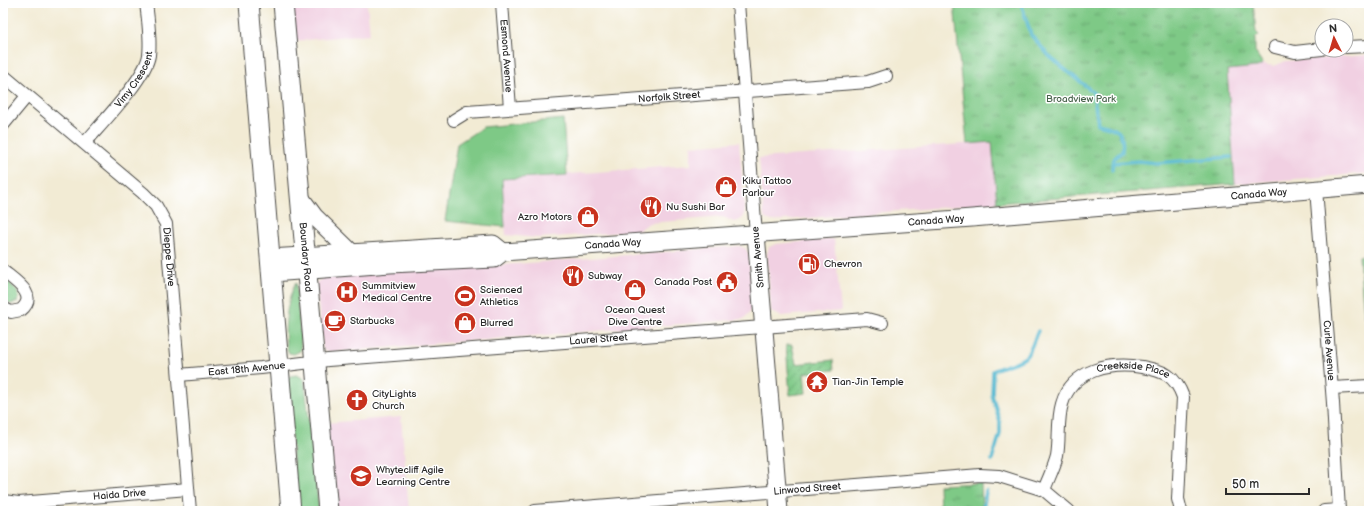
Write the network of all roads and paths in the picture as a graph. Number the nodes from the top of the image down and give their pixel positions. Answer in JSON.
{"nodes":[{"id":1,"x":146,"y":3,"type":"edge"},
{"id":2,"x":249,"y":3,"type":"edge"},
{"id":3,"x":283,"y":3,"type":"edge"},
{"id":4,"x":502,"y":3,"type":"edge"},
{"id":5,"x":738,"y":3,"type":"edge"},
{"id":6,"x":1275,"y":46,"type":"dead end"},
{"id":7,"x":1369,"y":46,"type":"edge"},
{"id":8,"x":1354,"y":47,"type":"edge"},
{"id":9,"x":1314,"y":50,"type":"edge"},
{"id":10,"x":3,"y":76,"type":"edge"},
{"id":11,"x":886,"y":76,"type":"dead end"},
{"id":12,"x":745,"y":91,"type":"junction"},
{"id":13,"x":27,"y":96,"type":"junction"},
{"id":14,"x":510,"y":108,"type":"junction"},
{"id":15,"x":454,"y":120,"type":"dead end"},
{"id":16,"x":3,"y":125,"type":"edge"},
{"id":17,"x":85,"y":143,"type":"junction"},
{"id":18,"x":1369,"y":185,"type":"edge"},
{"id":19,"x":1316,"y":190,"type":"junction"},
{"id":20,"x":300,"y":197,"type":"junction"},
{"id":21,"x":756,"y":234,"type":"junction"},
{"id":22,"x":351,"y":252,"type":"junction"},
{"id":23,"x":503,"y":252,"type":"junction"},
{"id":24,"x":306,"y":263,"type":"junction"},
{"id":25,"x":271,"y":266,"type":"junction"},
{"id":26,"x":3,"y":271,"type":"edge"},
{"id":27,"x":3,"y":308,"type":"edge"},
{"id":28,"x":882,"y":323,"type":"dead end"},
{"id":29,"x":764,"y":328,"type":"junction"},
{"id":30,"x":314,"y":362,"type":"junction"},
{"id":31,"x":279,"y":367,"type":"junction"},
{"id":32,"x":179,"y":375,"type":"junction"},
{"id":33,"x":1369,"y":386,"type":"edge"},
{"id":34,"x":1332,"y":388,"type":"junction"},
{"id":35,"x":188,"y":488,"type":"junction"},
{"id":36,"x":1044,"y":490,"type":"junction"},
{"id":37,"x":778,"y":491,"type":"junction"},
{"id":38,"x":3,"y":501,"type":"edge"},
{"id":39,"x":1055,"y":507,"type":"edge"},
{"id":40,"x":190,"y":511,"type":"edge"},
{"id":41,"x":291,"y":511,"type":"edge"},
{"id":42,"x":328,"y":511,"type":"edge"},
{"id":43,"x":535,"y":511,"type":"edge"},
{"id":44,"x":779,"y":511,"type":"edge"},
{"id":45,"x":1069,"y":511,"type":"edge"},
{"id":46,"x":1182,"y":511,"type":"edge"},
{"id":47,"x":1324,"y":511,"type":"edge"},
{"id":48,"x":1339,"y":511,"type":"edge"}],
"edges":[{"from":1,"to":17,"type":"street","name":"Vimy Crescent"},
{"from":2,"to":25,"type":"main road"},
{"from":3,"to":20,"type":"main road","name":"Boundary Road"},
{"from":4,"to":14,"type":"street","name":"Esmond Avenue"},
{"from":5,"to":12,"type":"street","name":"Smith Avenue"},
{"from":6,"to":9,"type":"street"},
{"from":7,"to":8,"type":"street"},
{"from":10,"to":13,"type":"street","name":"Dieppe Drive"},
{"from":11,"to":12,"type":"street","name":"Norfolk Street"},
{"from":12,"to":14,"type":"street","name":"Norfolk Street"},
{"from":12,"to":21,"type":"street","name":"Smith Avenue"},
{"from":13,"to":16,"type":"street"},
{"from":13,"to":17,"type":"street","name":"Dieppe Drive"},
{"from":14,"to":15,"type":"street","name":"Norfolk Street"},
{"from":17,"to":32,"type":"street","name":"Dieppe Drive"},
{"from":18,"to":19,"type":"main road","name":"Canada Way"},
{"from":19,"to":21,"type":"main road","name":"Canada Way"},
{"from":19,"to":34,"type":"street","name":"Curle Avenue"},
{"from":20,"to":22,"type":"main road"},
{"from":20,"to":24,"type":"main road","name":"Boundary Road"},
{"from":21,"to":23,"type":"main road","name":"Canada Way"},
{"from":21,"to":29,"type":"main road","name":"Smith Avenue"},
{"from":22,"to":23,"type":"main road","name":"Canada Way"},
{"from":22,"to":24,"type":"main road","name":"Canada Way"},
{"from":23,"to":24,"type":"main road","name":"Canada Way"},
{"from":24,"to":25,"type":"main road","name":"Canada Way"},
{"from":24,"to":30,"type":"main road","name":"Boundary Road"},
{"from":25,"to":31,"type":"main road"},
{"from":26,"to":27,"type":"street"},
{"from":28,"to":29,"type":"street","name":"Laurel Street"},
{"from":29,"to":30,"type":"street","name":"Laurel Street"},
{"from":29,"to":37,"type":"main road","name":"Smith Avenue"},
{"from":30,"to":31,"type":"street","name":"East 18th Avenue"},
{"from":30,"to":42,"type":"main road","name":"Boundary Road"},
{"from":31,"to":32,"type":"street","name":"East 18th Avenue"},
{"from":31,"to":41,"type":"main road"},
{"from":32,"to":35,"type":"street","name":"Dieppe Drive"},
{"from":33,"to":34,"type":"street"},
{"from":34,"to":48,"type":"street","name":"Curle Avenue"},
{"from":35,"to":38,"type":"street","name":"Haida Drive"},
{"from":35,"to":40,"type":"street","name":"Dieppe Drive"},
{"from":36,"to":37,"type":"street","name":"Linwood Street"},
{"from":36,"to":39,"type":"street","name":"Linwood Street"},
{"from":36,"to":46,"type":"street","name":"Creekside Place"},
{"from":37,"to":43,"type":"street","name":"Linwood Street"},
{"from":37,"to":44,"type":"main road","name":"Smith Avenue"},
{"from":39,"to":45,"type":"street","name":"Linwood Street"},
{"from":47,"to":48,"type":"street"}]}
